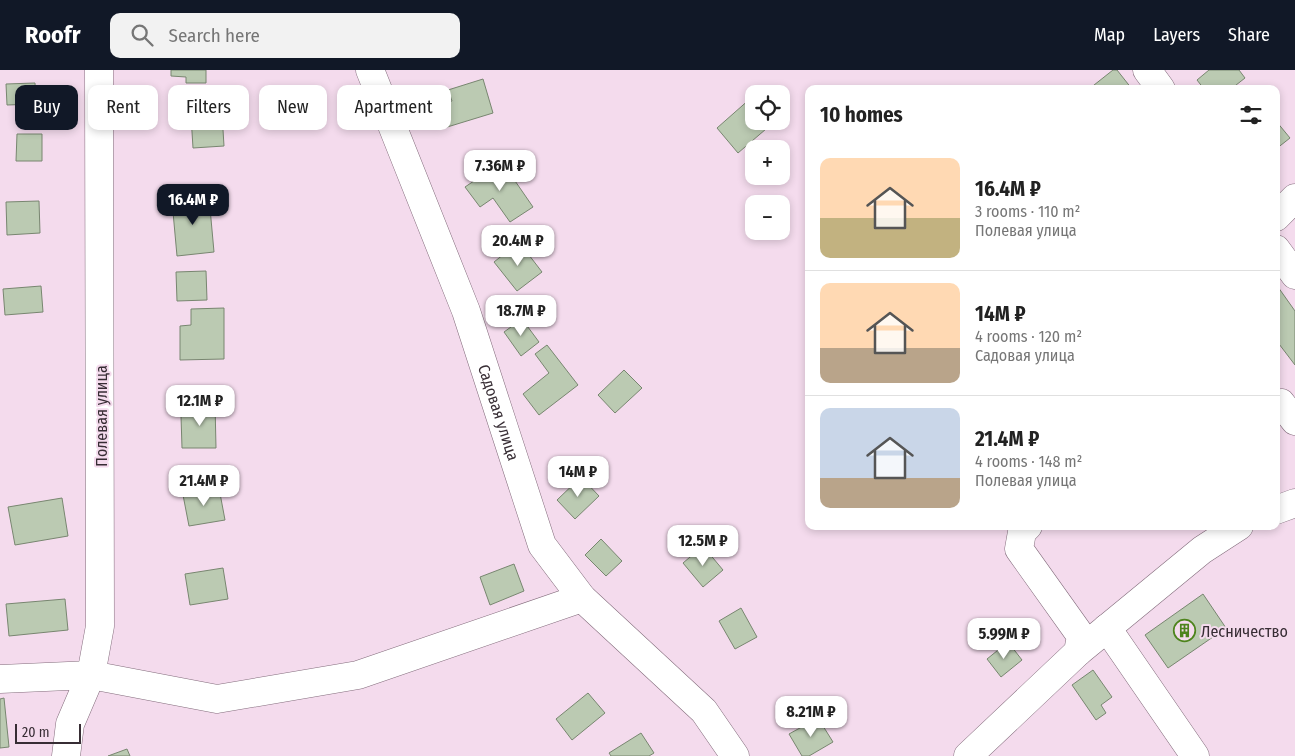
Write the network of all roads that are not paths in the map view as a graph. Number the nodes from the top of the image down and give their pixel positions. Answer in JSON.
{"nodes":[{"id":1,"x":99,"y":70,"type":"edge"},
{"id":2,"x":370,"y":70,"type":"edge"},
{"id":3,"x":1147,"y":70,"type":"edge"},
{"id":4,"x":1158,"y":85,"type":"edge"},
{"id":5,"x":1295,"y":198,"type":"edge"},
{"id":6,"x":1280,"y":213,"type":"edge"},
{"id":7,"x":1280,"y":254,"type":"edge"},
{"id":8,"x":1295,"y":275,"type":"edge"},
{"id":9,"x":1295,"y":504,"type":"edge"},
{"id":10,"x":1280,"y":509,"type":"edge"},
{"id":11,"x":1024,"y":530,"type":"edge"},
{"id":12,"x":1234,"y":530,"type":"edge"},
{"id":13,"x":582,"y":598,"type":"junction"},
{"id":14,"x":1107,"y":628,"type":"junction"},
{"id":15,"x":1078,"y":652,"type":"junction"},
{"id":16,"x":91,"y":674,"type":"junction"},
{"id":17,"x":0,"y":679,"type":"edge"},
{"id":18,"x":66,"y":756,"type":"edge"},
{"id":19,"x":735,"y":756,"type":"edge"},
{"id":20,"x":968,"y":756,"type":"edge"},
{"id":21,"x":1195,"y":756,"type":"edge"}],
"edges":[{"from":1,"to":16,"type":"street","name":"Полевая улица"},
{"from":2,"to":13,"type":"street","name":"Садовая улица"},
{"from":3,"to":4,"type":"street"},
{"from":5,"to":6,"type":"street"},
{"from":7,"to":8,"type":"street"},
{"from":9,"to":10,"type":"street"},
{"from":11,"to":15,"type":"street"},
{"from":12,"to":14,"type":"street"},
{"from":13,"to":16,"type":"street"},
{"from":13,"to":19,"type":"street","name":"Садовая улица"},
{"from":14,"to":15,"type":"street"},
{"from":14,"to":21,"type":"street"},
{"from":15,"to":20,"type":"street"},
{"from":16,"to":17,"type":"street"},
{"from":16,"to":18,"type":"street","name":"Полевая улица"}]}
